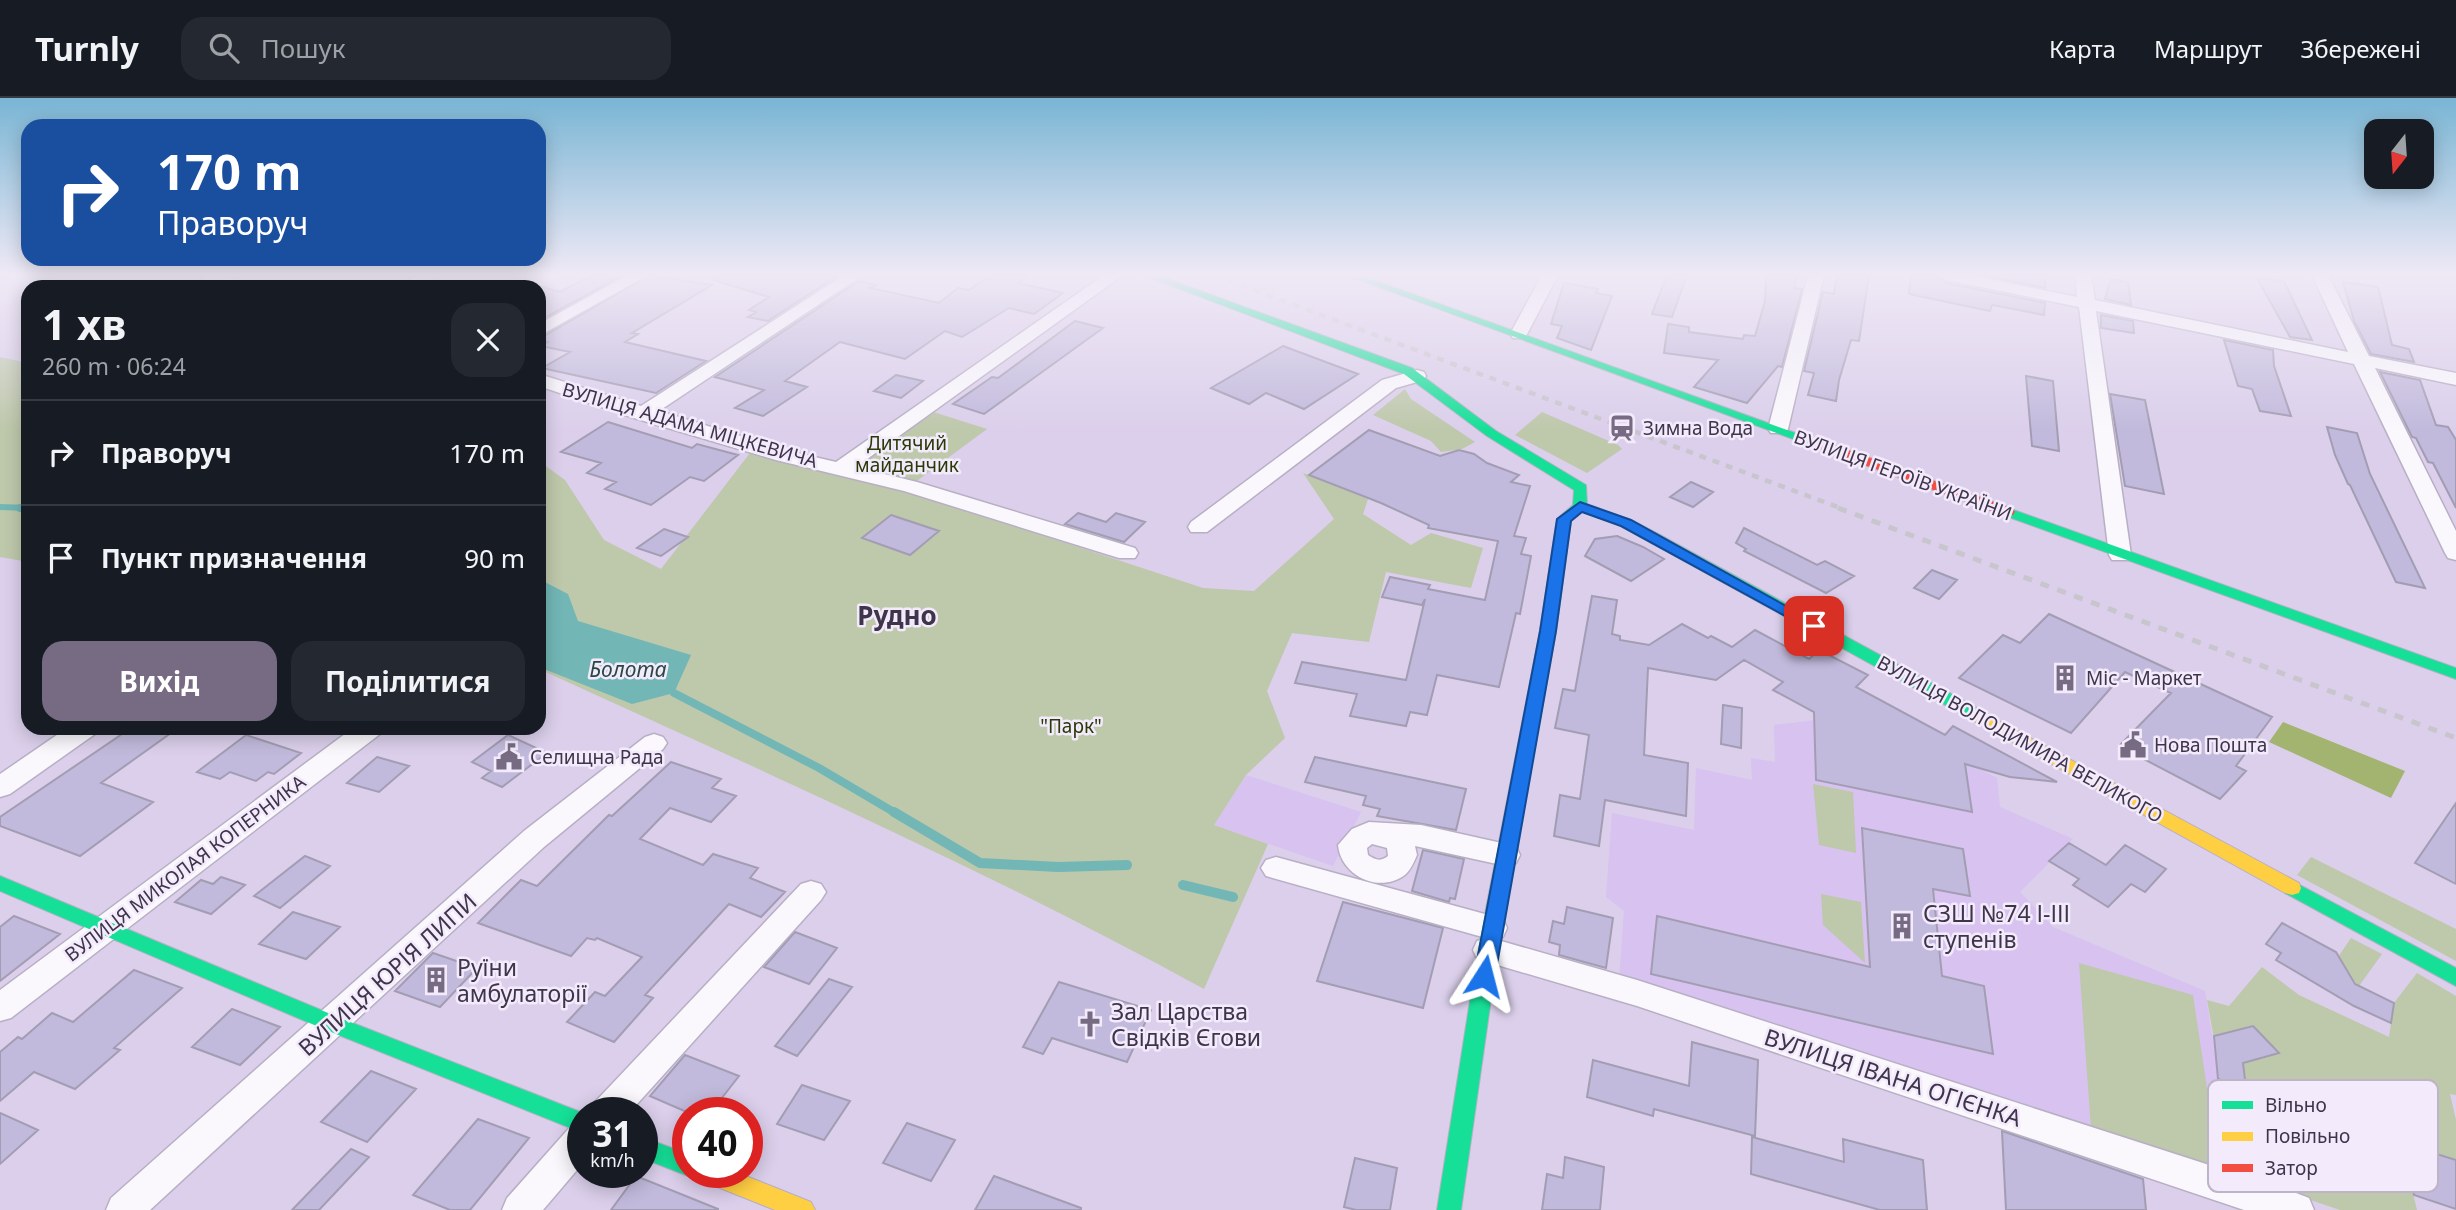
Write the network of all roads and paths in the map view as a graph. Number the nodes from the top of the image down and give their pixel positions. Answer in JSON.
{"nodes":[{"id":1,"x":775,"y":327,"type":"edge"},
{"id":2,"x":1041,"y":327,"type":"edge"},
{"id":3,"x":1290,"y":327,"type":"edge"},
{"id":4,"x":1499,"y":327,"type":"edge"},
{"id":5,"x":1523,"y":327,"type":"edge"},
{"id":6,"x":1804,"y":327,"type":"edge"},
{"id":7,"x":2091,"y":327,"type":"edge"},
{"id":8,"x":2204,"y":327,"type":"edge"},
{"id":9,"x":2345,"y":327,"type":"edge"},
{"id":10,"x":1519,"y":334,"type":"junction"},
{"id":11,"x":2360,"y":359,"type":"junction"},
{"id":12,"x":1417,"y":376,"type":"junction"},
{"id":13,"x":2456,"y":379,"type":"edge"},
{"id":14,"x":546,"y":382,"type":"edge"},
{"id":15,"x":641,"y":414,"type":"junction"},
{"id":16,"x":1779,"y":429,"type":"junction"},
{"id":17,"x":841,"y":468,"type":"junction"},
{"id":18,"x":1580,"y":506,"type":"junction"},
{"id":19,"x":1199,"y":527,"type":"dead end"},
{"id":20,"x":1127,"y":553,"type":"dead end"},
{"id":21,"x":2456,"y":553,"type":"edge"},
{"id":22,"x":2120,"y":555,"type":"junction"},
{"id":23,"x":2456,"y":674,"type":"edge"},
{"id":24,"x":76,"y":735,"type":"edge"},
{"id":25,"x":362,"y":735,"type":"edge"},
{"id":26,"x":654,"y":743,"type":"dead end"},
{"id":27,"x":0,"y":787,"type":"edge"},
{"id":28,"x":1385,"y":834,"type":"dead end"},
{"id":29,"x":1506,"y":855,"type":"junction"},
{"id":30,"x":1276,"y":868,"type":"dead end"},
{"id":31,"x":0,"y":883,"type":"edge"},
{"id":32,"x":811,"y":892,"type":"dead end"},
{"id":33,"x":107,"y":928,"type":"junction"},
{"id":34,"x":1490,"y":939,"type":"junction"},
{"id":35,"x":2456,"y":978,"type":"edge"},
{"id":36,"x":0,"y":1008,"type":"edge"},
{"id":37,"x":333,"y":1024,"type":"junction"},
{"id":38,"x":622,"y":1097,"type":"edge"},
{"id":39,"x":567,"y":1118,"type":"edge"},
{"id":40,"x":567,"y":1156,"type":"edge"},
{"id":41,"x":2208,"y":1181,"type":"edge"},
{"id":42,"x":748,"y":1188,"type":"edge"},
{"id":43,"x":2241,"y":1192,"type":"edge"},
{"id":44,"x":124,"y":1210,"type":"edge"},
{"id":45,"x":520,"y":1210,"type":"edge"},
{"id":46,"x":803,"y":1210,"type":"edge"},
{"id":47,"x":1449,"y":1210,"type":"edge"},
{"id":48,"x":2296,"y":1210,"type":"edge"}],
"edges":[{"from":1,"to":15,"type":"street"},
{"from":2,"to":17,"type":"street"},
{"from":3,"to":12,"type":"street"},
{"from":4,"to":10,"type":"street","name":"ВУЛИЦЯ ГЕРОЇВ УКРАЇНИ"},
{"from":5,"to":10,"type":"street"},
{"from":6,"to":16,"type":"street"},
{"from":7,"to":22,"type":"street"},
{"from":8,"to":11,"type":"street"},
{"from":9,"to":11,"type":"street"},
{"from":10,"to":16,"type":"street","name":"ВУЛИЦЯ ГЕРОЇВ УКРАЇНИ"},
{"from":11,"to":13,"type":"street"},
{"from":11,"to":21,"type":"street"},
{"from":12,"to":18,"type":"street"},
{"from":12,"to":19,"type":"street"},
{"from":14,"to":15,"type":"street","name":"ВУЛИЦЯ АДАМА МІЦКЕВИЧА"},
{"from":15,"to":17,"type":"street","name":"ВУЛИЦЯ АДАМА МІЦКЕВИЧА"},
{"from":16,"to":22,"type":"street","name":"ВУЛИЦЯ ГЕРОЇВ УКРАЇНИ"},
{"from":17,"to":20,"type":"street","name":"ВУЛИЦЯ АДАМА МІЦКЕВИЧА"},
{"from":18,"to":29,"type":"street"},
{"from":18,"to":35,"type":"street","name":"ВУЛИЦЯ ВОЛОДИМИРА ВЕЛИКОГО"},
{"from":22,"to":23,"type":"street","name":"ВУЛИЦЯ ГЕРОЇВ УКРАЇНИ"},
{"from":24,"to":27,"type":"street"},
{"from":25,"to":33,"type":"street","name":"ВУЛИЦЯ МИКОЛАЯ КОПЕРНИКА"},
{"from":26,"to":37,"type":"street","name":"ВУЛИЦЯ ЮРІЯ ЛИПИ"},
{"from":28,"to":29,"type":"street"},
{"from":29,"to":34,"type":"street"},
{"from":30,"to":34,"type":"street","name":"ВУЛИЦЯ ІВАНА ОГІЄНКА"},
{"from":31,"to":33,"type":"street"},
{"from":32,"to":38,"type":"street"},
{"from":33,"to":36,"type":"street","name":"ВУЛИЦЯ МИКОЛАЯ КОПЕРНИКА"},
{"from":33,"to":37,"type":"street"},
{"from":34,"to":41,"type":"street","name":"ВУЛИЦЯ ІВАНА ОГІЄНКА"},
{"from":34,"to":47,"type":"street"},
{"from":37,"to":39,"type":"street"},
{"from":37,"to":44,"type":"street","name":"ВУЛИЦЯ ЮРІЯ ЛИПИ"},
{"from":40,"to":45,"type":"street"},
{"from":42,"to":46,"type":"street"},
{"from":43,"to":48,"type":"street","name":"ВУЛИЦЯ ІВАНА ОГІЄНКА"}]}
